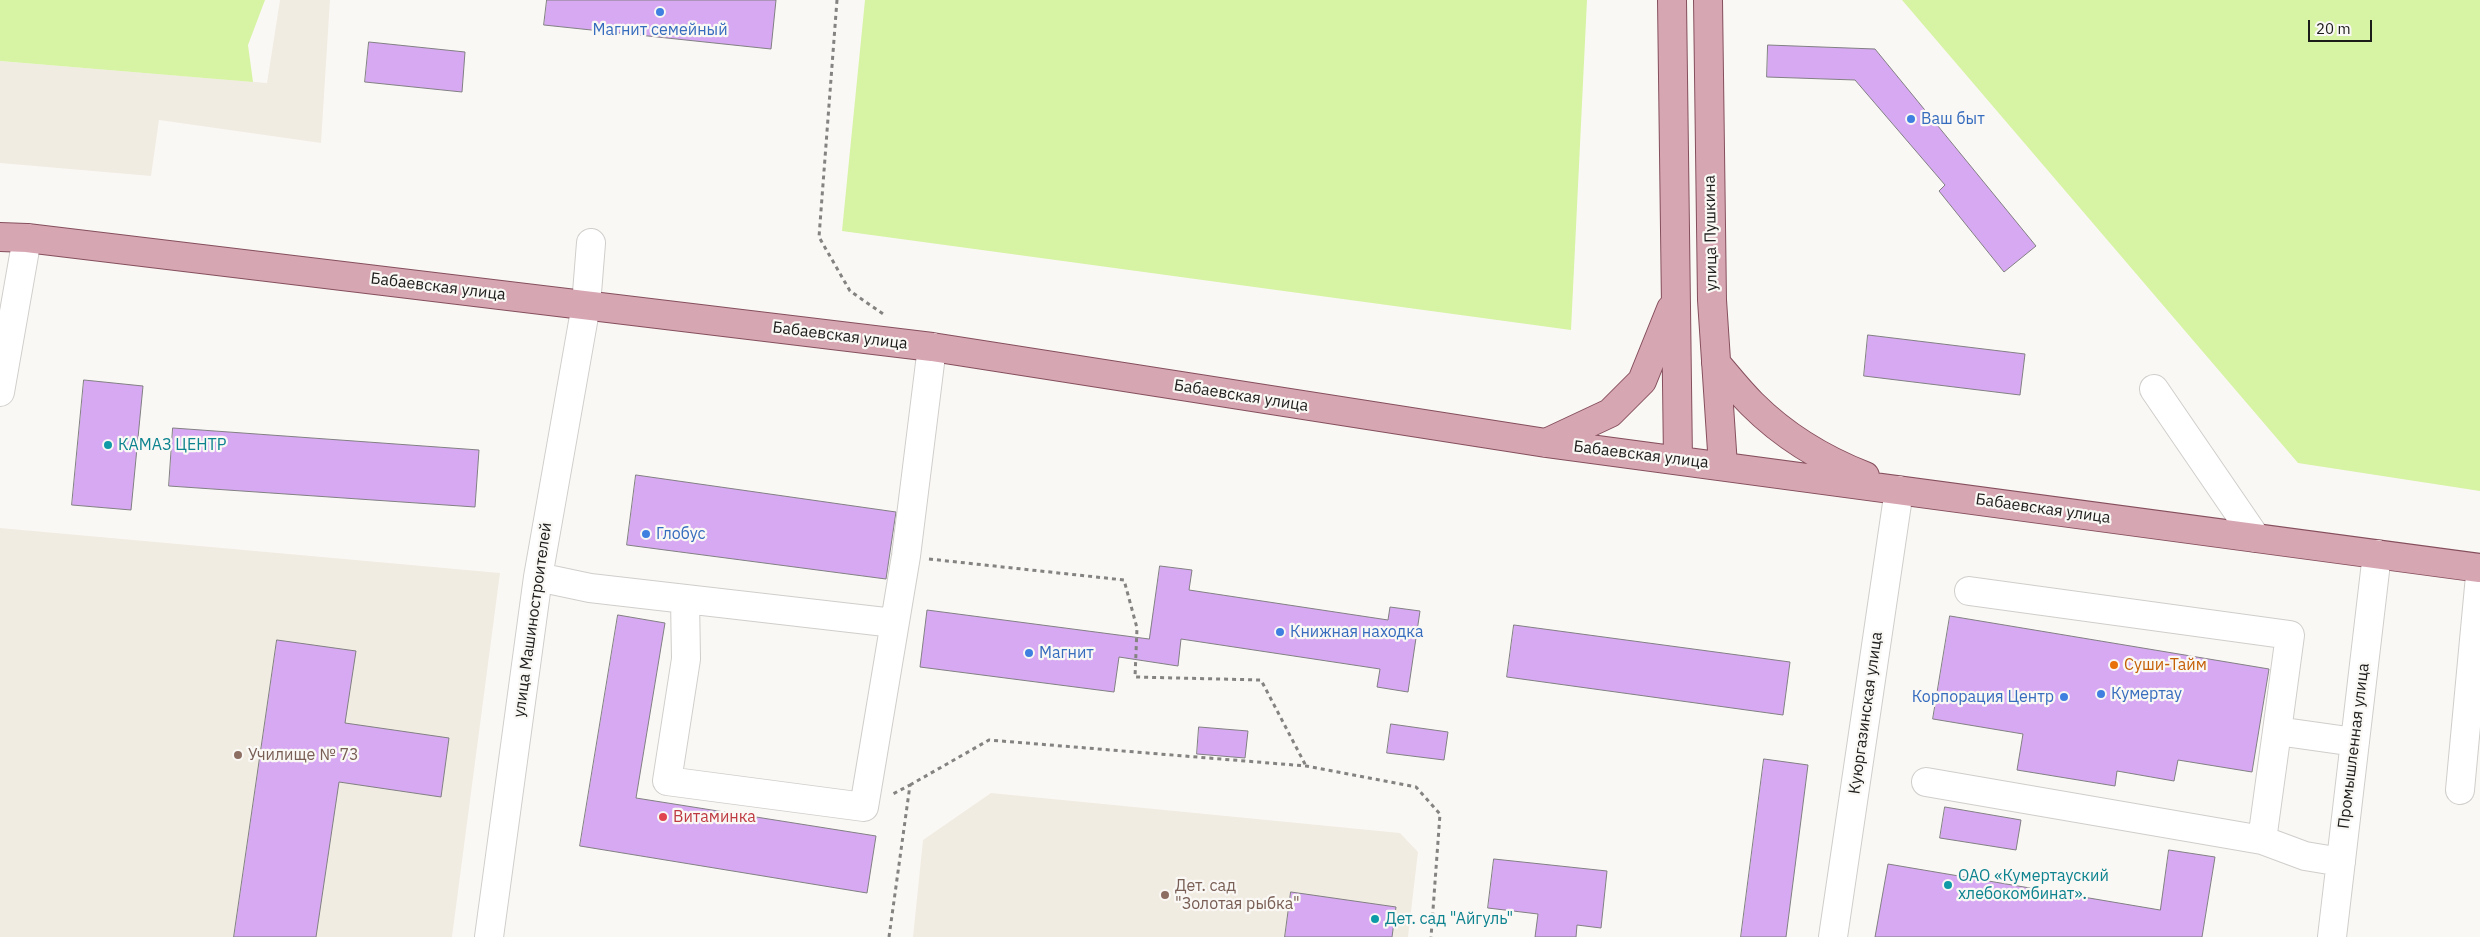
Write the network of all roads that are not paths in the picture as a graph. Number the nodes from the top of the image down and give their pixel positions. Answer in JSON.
{"nodes":[{"id":1,"x":1672,"y":0,"type":"edge"},
{"id":2,"x":1708,"y":0,"type":"edge"},
{"id":3,"x":0,"y":237,"type":"edge"},
{"id":4,"x":27,"y":238,"type":"junction"},
{"id":5,"x":591,"y":243,"type":"dead end"},
{"id":6,"x":1675,"y":298,"type":"junction"},
{"id":7,"x":586,"y":305,"type":"junction"},
{"id":8,"x":932,"y":347,"type":"junction"},
{"id":9,"x":1716,"y":363,"type":"junction"},
{"id":10,"x":2154,"y":390,"type":"dead end"},
{"id":11,"x":0,"y":392,"type":"edge"},
{"id":12,"x":1546,"y":443,"type":"junction"},
{"id":13,"x":1678,"y":460,"type":"junction"},
{"id":14,"x":1723,"y":466,"type":"junction"},
{"id":15,"x":1899,"y":490,"type":"junction"},
{"id":16,"x":2256,"y":538,"type":"junction"},
{"id":17,"x":2377,"y":554,"type":"junction"},
{"id":18,"x":2480,"y":568,"type":"edge"},
{"id":19,"x":2480,"y":576,"type":"edge"},
{"id":20,"x":538,"y":577,"type":"junction"},
{"id":21,"x":1969,"y":591,"type":"dead end"},
{"id":22,"x":685,"y":599,"type":"junction"},
{"id":23,"x":894,"y":623,"type":"junction"},
{"id":24,"x":2277,"y":731,"type":"junction"},
{"id":25,"x":2355,"y":742,"type":"junction"},
{"id":26,"x":1926,"y":782,"type":"dead end"},
{"id":27,"x":2460,"y":790,"type":"dead end"},
{"id":28,"x":2262,"y":840,"type":"junction"},
{"id":29,"x":2341,"y":862,"type":"junction"},
{"id":30,"x":489,"y":937,"type":"edge"},
{"id":31,"x":1833,"y":937,"type":"edge"},
{"id":32,"x":2332,"y":937,"type":"edge"}],
"edges":[{"from":1,"to":6,"type":"main road"},
{"from":2,"to":9,"type":"main road","name":"улица Пушкина"},
{"from":3,"to":4,"type":"main road","name":"Бабаевская улица"},
{"from":4,"to":7,"type":"main road","name":"Бабаевская улица"},
{"from":4,"to":11,"type":"street"},
{"from":5,"to":7,"type":"street","name":"улица Машиностроителей"},
{"from":6,"to":12,"type":"main road"},
{"from":6,"to":13,"type":"main road"},
{"from":7,"to":8,"type":"main road","name":"Бабаевская улица"},
{"from":7,"to":20,"type":"street","name":"улица Машиностроителей"},
{"from":8,"to":12,"type":"main road","name":"Бабаевская улица"},
{"from":8,"to":23,"type":"street"},
{"from":9,"to":14,"type":"main road","name":"улица Пушкина"},
{"from":9,"to":15,"type":"main road"},
{"from":10,"to":16,"type":"street"},
{"from":12,"to":13,"type":"main road","name":"Бабаевская улица"},
{"from":13,"to":14,"type":"main road","name":"Бабаевская улица"},
{"from":14,"to":15,"type":"main road","name":"Бабаевская улица"},
{"from":15,"to":16,"type":"main road","name":"Бабаевская улица"},
{"from":15,"to":31,"type":"street","name":"Куюргазинская улица"},
{"from":16,"to":17,"type":"main road","name":"Бабаевская улица"},
{"from":17,"to":18,"type":"main road","name":"Бабаевская улица"},
{"from":17,"to":25,"type":"street","name":"Промышленная улица"},
{"from":19,"to":27,"type":"street"},
{"from":20,"to":22,"type":"street"},
{"from":20,"to":30,"type":"street","name":"улица Машиностроителей"},
{"from":21,"to":24,"type":"street"},
{"from":22,"to":23,"type":"street"},
{"from":22,"to":23,"type":"street"},
{"from":24,"to":25,"type":"street"},
{"from":24,"to":28,"type":"street"},
{"from":25,"to":29,"type":"street","name":"Промышленная улица"},
{"from":26,"to":28,"type":"street"},
{"from":28,"to":29,"type":"street"},
{"from":29,"to":32,"type":"street","name":"Промышленная улица"}]}
